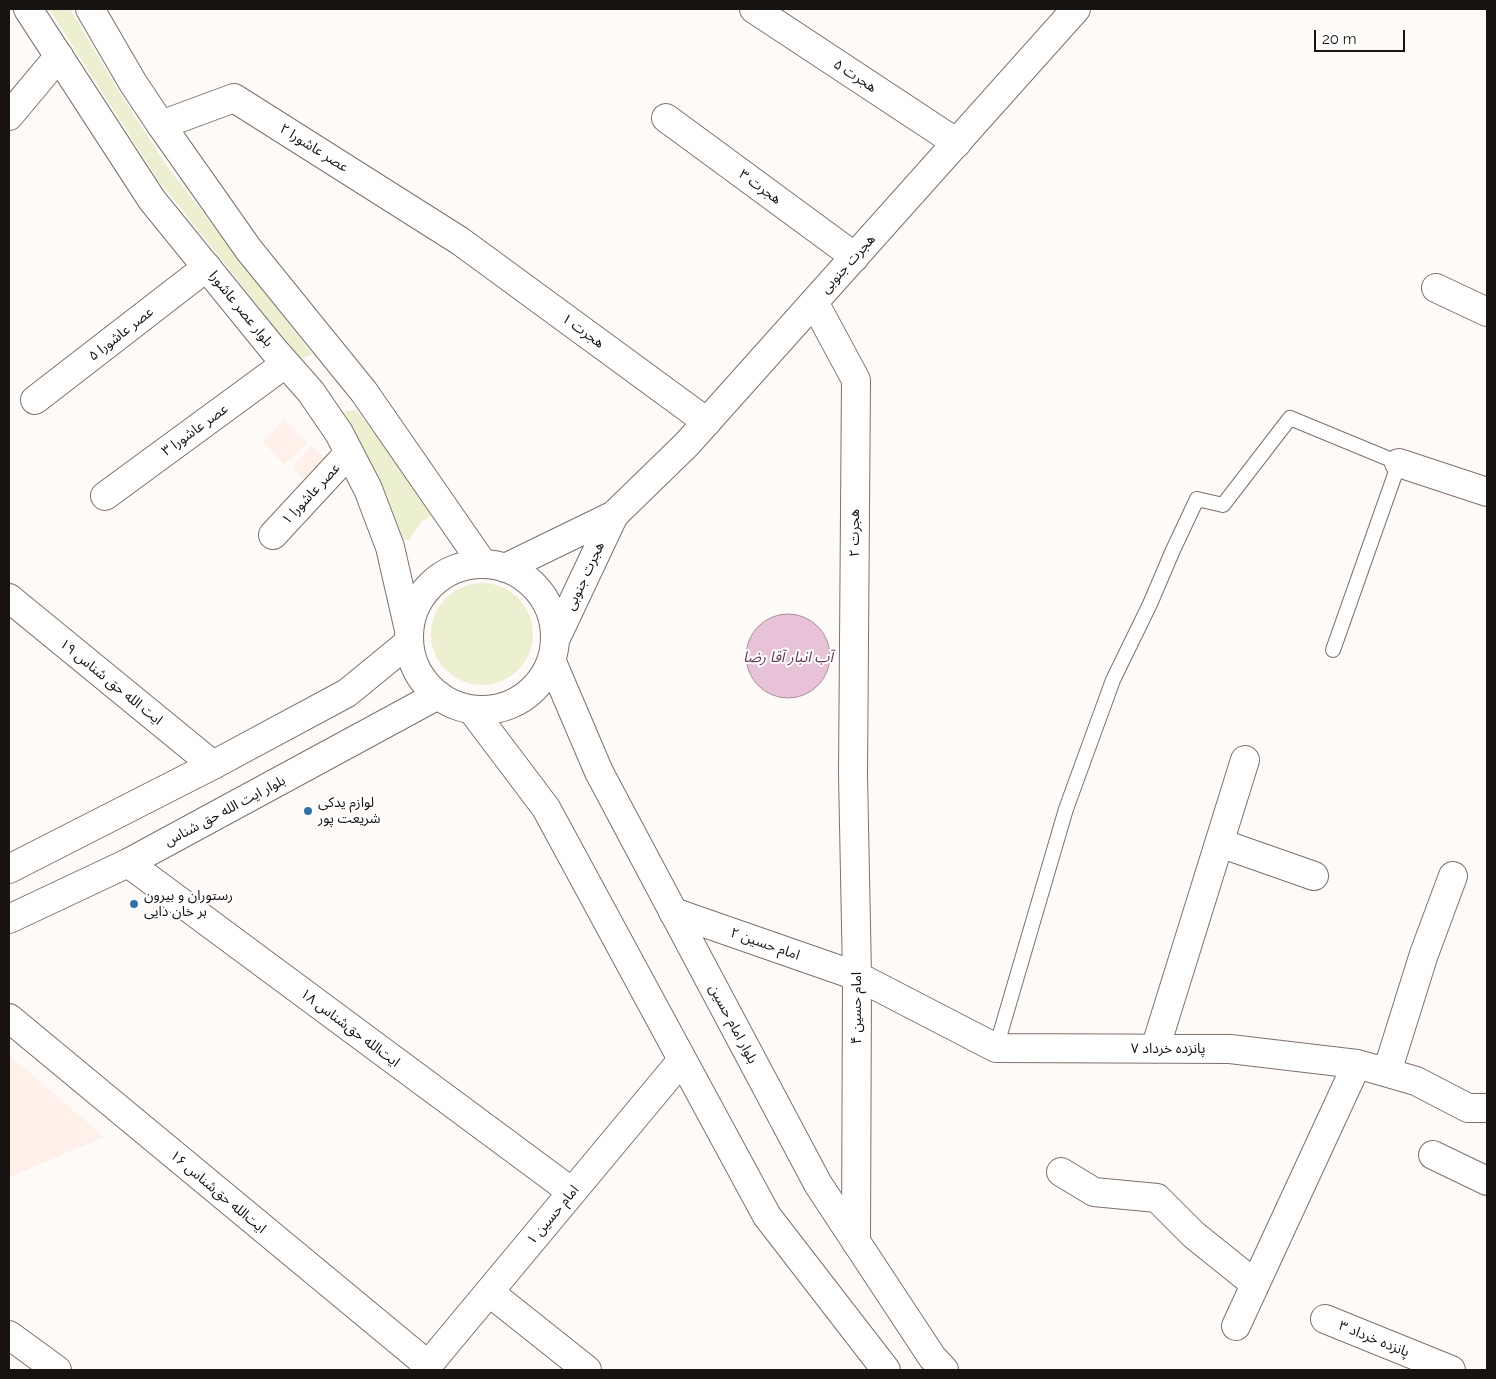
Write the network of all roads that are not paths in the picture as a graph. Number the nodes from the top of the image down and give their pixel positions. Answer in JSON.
{"nodes":[{"id":1,"x":28,"y":9,"type":"edge"},
{"id":2,"x":90,"y":9,"type":"edge"},
{"id":3,"x":754,"y":9,"type":"edge"},
{"id":4,"x":1076,"y":9,"type":"edge"},
{"id":5,"x":58,"y":56,"type":"junction"},
{"id":6,"x":9,"y":116,"type":"edge"},
{"id":7,"x":666,"y":118,"type":"dead end"},
{"id":8,"x":161,"y":125,"type":"junction"},
{"id":9,"x":957,"y":143,"type":"junction"},
{"id":10,"x":460,"y":241,"type":"joint"},
{"id":11,"x":855,"y":257,"type":"junction"},
{"id":12,"x":207,"y":267,"type":"junction"},
{"id":13,"x":1436,"y":288,"type":"dead end"},
{"id":14,"x":814,"y":302,"type":"junction"},
{"id":15,"x":1487,"y":312,"type":"edge"},
{"id":16,"x":340,"y":363,"type":"junction"},
{"id":17,"x":285,"y":364,"type":"junction"},
{"id":18,"x":311,"y":392,"type":"junction"},
{"id":19,"x":35,"y":400,"type":"dead end"},
{"id":20,"x":707,"y":422,"type":"junction"},
{"id":21,"x":349,"y":453,"type":"junction"},
{"id":22,"x":1400,"y":463,"type":"junction"},
{"id":23,"x":1487,"y":492,"type":"edge"},
{"id":24,"x":105,"y":496,"type":"dead end"},
{"id":25,"x":614,"y":515,"type":"junction"},
{"id":26,"x":273,"y":535,"type":"dead end"},
{"id":27,"x":494,"y":566,"type":"junction"},
{"id":28,"x":9,"y":598,"type":"edge"},
{"id":29,"x":409,"y":637,"type":"junction"},
{"id":30,"x":554,"y":650,"type":"junction"},
{"id":31,"x":1332,"y":650,"type":"dead end"},
{"id":32,"x":438,"y":696,"type":"junction"},
{"id":33,"x":472,"y":710,"type":"junction"},
{"id":34,"x":1245,"y":760,"type":"dead end"},
{"id":35,"x":212,"y":765,"type":"junction"},
{"id":36,"x":853,"y":774,"type":"joint"},
{"id":37,"x":1220,"y":842,"type":"junction"},
{"id":38,"x":128,"y":863,"type":"junction"},
{"id":39,"x":9,"y":869,"type":"edge"},
{"id":40,"x":1314,"y":876,"type":"dead end"},
{"id":41,"x":1453,"y":876,"type":"dead end"},
{"id":42,"x":673,"y":912,"type":"junction"},
{"id":43,"x":9,"y":919,"type":"edge"},
{"id":44,"x":857,"y":976,"type":"junction"},
{"id":45,"x":9,"y":1018,"type":"edge"},
{"id":46,"x":996,"y":1048,"type":"junction"},
{"id":47,"x":1155,"y":1049,"type":"junction"},
{"id":48,"x":682,"y":1060,"type":"junction"},
{"id":49,"x":1357,"y":1064,"type":"junction"},
{"id":50,"x":1386,"y":1072,"type":"junction"},
{"id":51,"x":1487,"y":1108,"type":"edge"},
{"id":52,"x":1433,"y":1155,"type":"dead end"},
{"id":53,"x":1061,"y":1172,"type":"dead end"},
{"id":54,"x":1487,"y":1181,"type":"edge"},
{"id":55,"x":572,"y":1192,"type":"junction"},
{"id":56,"x":856,"y":1242,"type":"junction"},
{"id":57,"x":1255,"y":1284,"type":"junction"},
{"id":58,"x":489,"y":1292,"type":"junction"},
{"id":59,"x":1325,"y":1318,"type":"dead end"},
{"id":60,"x":1236,"y":1326,"type":"dead end"},
{"id":61,"x":9,"y":1335,"type":"edge"},
{"id":62,"x":875,"y":1364,"type":"edge"},
{"id":63,"x":426,"y":1368,"type":"edge"},
{"id":64,"x":57,"y":1370,"type":"edge"},
{"id":65,"x":588,"y":1370,"type":"edge"},
{"id":66,"x":944,"y":1370,"type":"edge"},
{"id":67,"x":1451,"y":1370,"type":"edge"}],
"edges":[{"from":1,"to":5,"type":"street","name":"بلوار عصر عاشورا"},
{"from":2,"to":8,"type":"street"},
{"from":3,"to":9,"type":"street","name":"هجرت ۵"},
{"from":4,"to":9,"type":"street","name":"هجرت جنوبی"},
{"from":5,"to":6,"type":"street"},
{"from":5,"to":12,"type":"street","name":"بلوار عصر عاشورا"},
{"from":7,"to":11,"type":"street","name":"هجرت ۳"},
{"from":8,"to":10,"type":"street","name":"عصر عاشورا ۲"},
{"from":8,"to":16,"type":"street"},
{"from":9,"to":11,"type":"street","name":"هجرت جنوبی"},
{"from":10,"to":20,"type":"street","name":"هجرت ۱"},
{"from":11,"to":14,"type":"street","name":"هجرت جنوبی"},
{"from":12,"to":17,"type":"street","name":"بلوار عصر عاشورا"},
{"from":12,"to":19,"type":"street","name":"عصر عاشورا ۵"},
{"from":13,"to":15,"type":"street"},
{"from":14,"to":20,"type":"street","name":"هجرت جنوبی"},
{"from":14,"to":36,"type":"street","name":"هجرت ۲"},
{"from":16,"to":18,"type":"street"},
{"from":16,"to":27,"type":"street"},
{"from":17,"to":18,"type":"street","name":"بلوار عصر عاشورا"},
{"from":17,"to":24,"type":"street","name":"عصر عاشورا ۳"},
{"from":18,"to":21,"type":"street","name":"بلوار عصر عاشورا"},
{"from":20,"to":25,"type":"street","name":"هجرت جنوبی"},
{"from":21,"to":26,"type":"street","name":"عصر عاشورا ۱"},
{"from":21,"to":29,"type":"street","name":"بلوار عصر عاشورا"},
{"from":22,"to":23,"type":"street"},
{"from":22,"to":31,"type":"lane"},
{"from":22,"to":46,"type":"lane"},
{"from":25,"to":27,"type":"street","name":"هجرت جنوبی"},
{"from":25,"to":30,"type":"street","name":"هجرت جنوبی"},
{"from":27,"to":29,"type":"street"},
{"from":27,"to":30,"type":"street"},
{"from":28,"to":35,"type":"street","name":"ایت الله حق شناس ۱۹"},
{"from":29,"to":32,"type":"street"},
{"from":29,"to":35,"type":"street"},
{"from":30,"to":33,"type":"street"},
{"from":30,"to":42,"type":"street","name":"بلوار امام حسین"},
{"from":32,"to":33,"type":"street"},
{"from":32,"to":38,"type":"street","name":"بلوار ایت الله حق شناس"},
{"from":33,"to":48,"type":"street"},
{"from":34,"to":37,"type":"street"},
{"from":35,"to":39,"type":"street"},
{"from":36,"to":44,"type":"street","name":"امام حسین ۴"},
{"from":37,"to":40,"type":"street"},
{"from":37,"to":47,"type":"street"},
{"from":38,"to":43,"type":"street","name":"بلوار ایت الله حق شناس"},
{"from":38,"to":55,"type":"street","name":"ایت‌الله حق‌شناس ۱۸"},
{"from":41,"to":50,"type":"street"},
{"from":42,"to":44,"type":"street","name":"امام حسین ۲"},
{"from":42,"to":56,"type":"street","name":"بلوار امام حسین"},
{"from":44,"to":46,"type":"street","name":"پانزده خرداد ۷"},
{"from":44,"to":56,"type":"street","name":"امام حسین ۴"},
{"from":45,"to":63,"type":"street","name":"ایت‌الله حق‌شناس ۱۶"},
{"from":46,"to":47,"type":"street","name":"پانزده خرداد ۷"},
{"from":47,"to":49,"type":"street","name":"پانزده خرداد ۷"},
{"from":48,"to":55,"type":"street","name":"امام حسین ۱"},
{"from":48,"to":62,"type":"street"},
{"from":49,"to":50,"type":"street","name":"پانزده خرداد ۷"},
{"from":49,"to":57,"type":"street"},
{"from":50,"to":51,"type":"street","name":"پانزده خرداد ۷"},
{"from":52,"to":54,"type":"street"},
{"from":53,"to":57,"type":"street"},
{"from":55,"to":58,"type":"street","name":"امام حسین ۱"},
{"from":56,"to":66,"type":"street","name":"بلوار امام حسین"},
{"from":57,"to":60,"type":"street"},
{"from":58,"to":63,"type":"street","name":"امام حسین ۱"},
{"from":58,"to":65,"type":"street"},
{"from":59,"to":67,"type":"street","name":"پانزده خرداد ۳"},
{"from":61,"to":64,"type":"street"}]}
